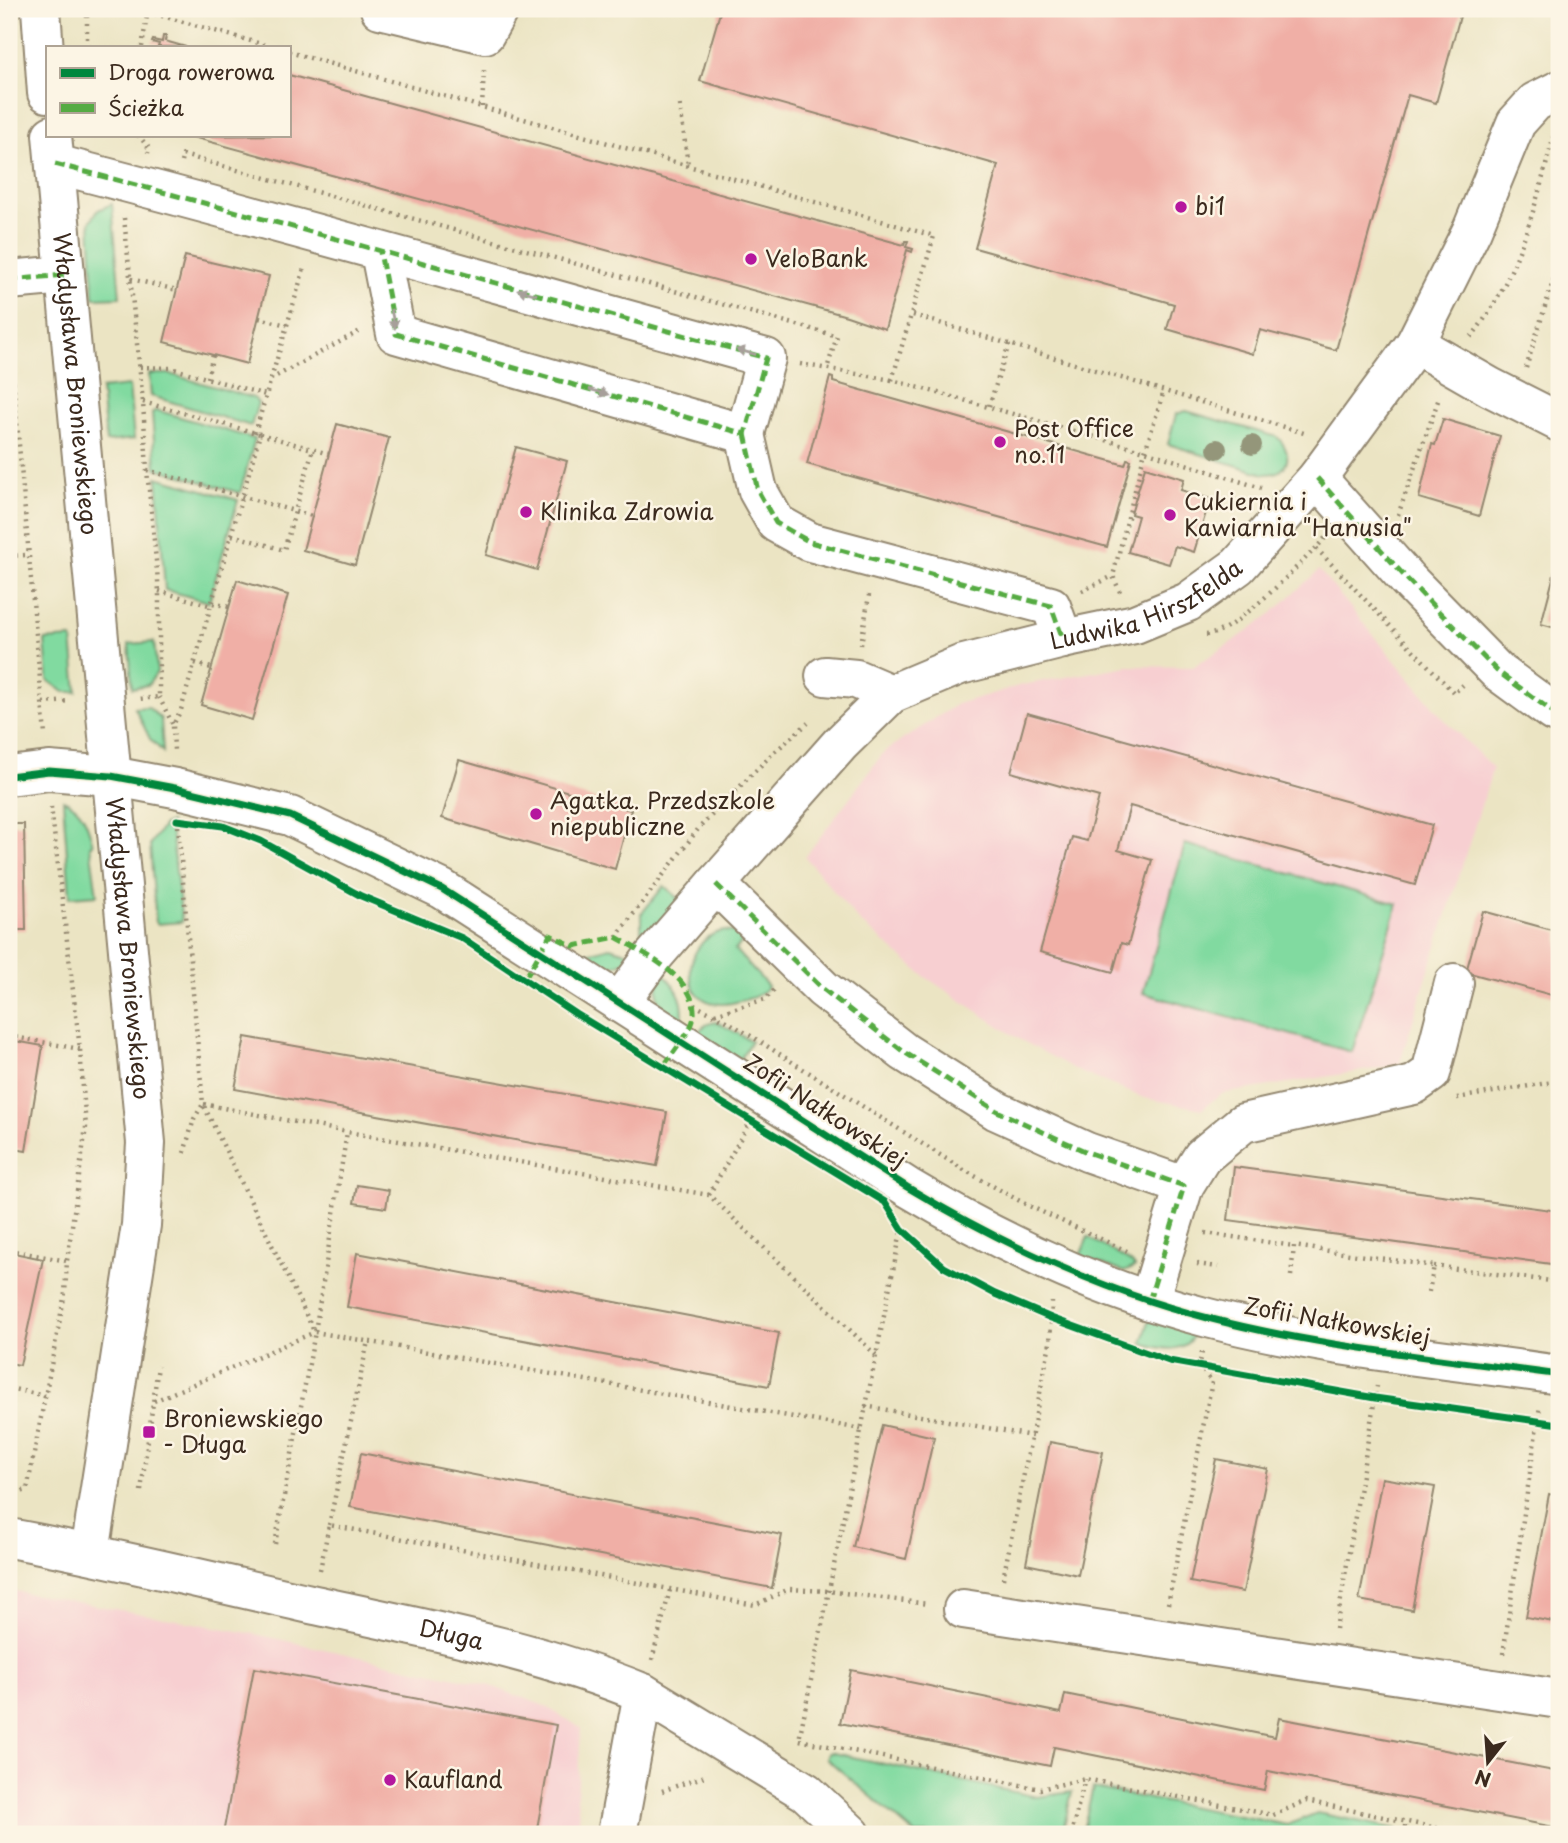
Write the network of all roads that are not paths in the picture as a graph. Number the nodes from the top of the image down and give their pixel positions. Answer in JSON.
{"nodes":[{"id":1,"x":41,"y":9,"type":"edge"},
{"id":2,"x":380,"y":9,"type":"edge"},
{"id":3,"x":499,"y":9,"type":"edge"},
{"id":4,"x":46,"y":79,"type":"edge"},
{"id":5,"x":1559,"y":90,"type":"edge"},
{"id":6,"x":53,"y":150,"type":"edge"},
{"id":7,"x":380,"y":252,"type":"junction"},
{"id":8,"x":65,"y":275,"type":"junction"},
{"id":9,"x":9,"y":279,"type":"edge"},
{"id":10,"x":1415,"y":344,"type":"junction"},
{"id":11,"x":1559,"y":422,"type":"edge"},
{"id":12,"x":745,"y":434,"type":"junction"},
{"id":13,"x":1308,"y":489,"type":"junction"},
{"id":14,"x":1063,"y":639,"type":"junction"},
{"id":15,"x":841,"y":678,"type":"road end"},
{"id":16,"x":891,"y":694,"type":"junction"},
{"id":17,"x":1559,"y":713,"type":"edge"},
{"id":18,"x":9,"y":776,"type":"edge"},
{"id":19,"x":111,"y":776,"type":"junction"},
{"id":20,"x":716,"y":884,"type":"junction"},
{"id":21,"x":1454,"y":983,"type":"dead end"},
{"id":22,"x":619,"y":1003,"type":"junction"},
{"id":23,"x":1184,"y":1186,"type":"junction"},
{"id":24,"x":1149,"y":1301,"type":"junction"},
{"id":25,"x":1559,"y":1375,"type":"edge"},
{"id":26,"x":9,"y":1538,"type":"edge"},
{"id":27,"x":90,"y":1553,"type":"junction"},
{"id":28,"x":963,"y":1609,"type":"road end"},
{"id":29,"x":643,"y":1693,"type":"junction"},
{"id":30,"x":1559,"y":1699,"type":"edge"},
{"id":31,"x":617,"y":1834,"type":"edge"},
{"id":32,"x":851,"y":1834,"type":"edge"}],
"edges":[{"from":1,"to":4,"type":"street"},
{"from":2,"to":3,"type":"street"},
{"from":5,"to":10,"type":"street","name":"Ludwika Hirszfelda"},
{"from":6,"to":7,"type":"street"},
{"from":6,"to":8,"type":"street","name":"Władysława Broniewskiego"},
{"from":7,"to":12,"type":"street","one_way":true},
{"from":12,"to":7,"type":"street","one_way":true},
{"from":8,"to":9,"type":"street"},
{"from":8,"to":19,"type":"street","name":"Władysława Broniewskiego"},
{"from":10,"to":11,"type":"street"},
{"from":10,"to":13,"type":"street","name":"Ludwika Hirszfelda"},
{"from":12,"to":14,"type":"street"},
{"from":13,"to":14,"type":"street","name":"Ludwika Hirszfelda"},
{"from":13,"to":17,"type":"street"},
{"from":14,"to":16,"type":"street","name":"Ludwika Hirszfelda"},
{"from":15,"to":16,"type":"street"},
{"from":16,"to":20,"type":"street","name":"Ludwika Hirszfelda"},
{"from":18,"to":19,"type":"street","name":"Zofii Nałkowskiej"},
{"from":19,"to":22,"type":"street","name":"Zofii Nałkowskiej"},
{"from":19,"to":27,"type":"street","name":"Władysława Broniewskiego"},
{"from":20,"to":22,"type":"street","name":"Ludwika Hirszfelda"},
{"from":20,"to":23,"type":"street"},
{"from":21,"to":23,"type":"street"},
{"from":22,"to":24,"type":"street","name":"Zofii Nałkowskiej"},
{"from":23,"to":24,"type":"street"},
{"from":24,"to":25,"type":"street","name":"Zofii Nałkowskiej"},
{"from":26,"to":27,"type":"street","name":"Długa"},
{"from":27,"to":29,"type":"street","name":"Długa"},
{"from":28,"to":30,"type":"street"},
{"from":29,"to":31,"type":"street"},
{"from":29,"to":32,"type":"street","name":"Długa"}]}
